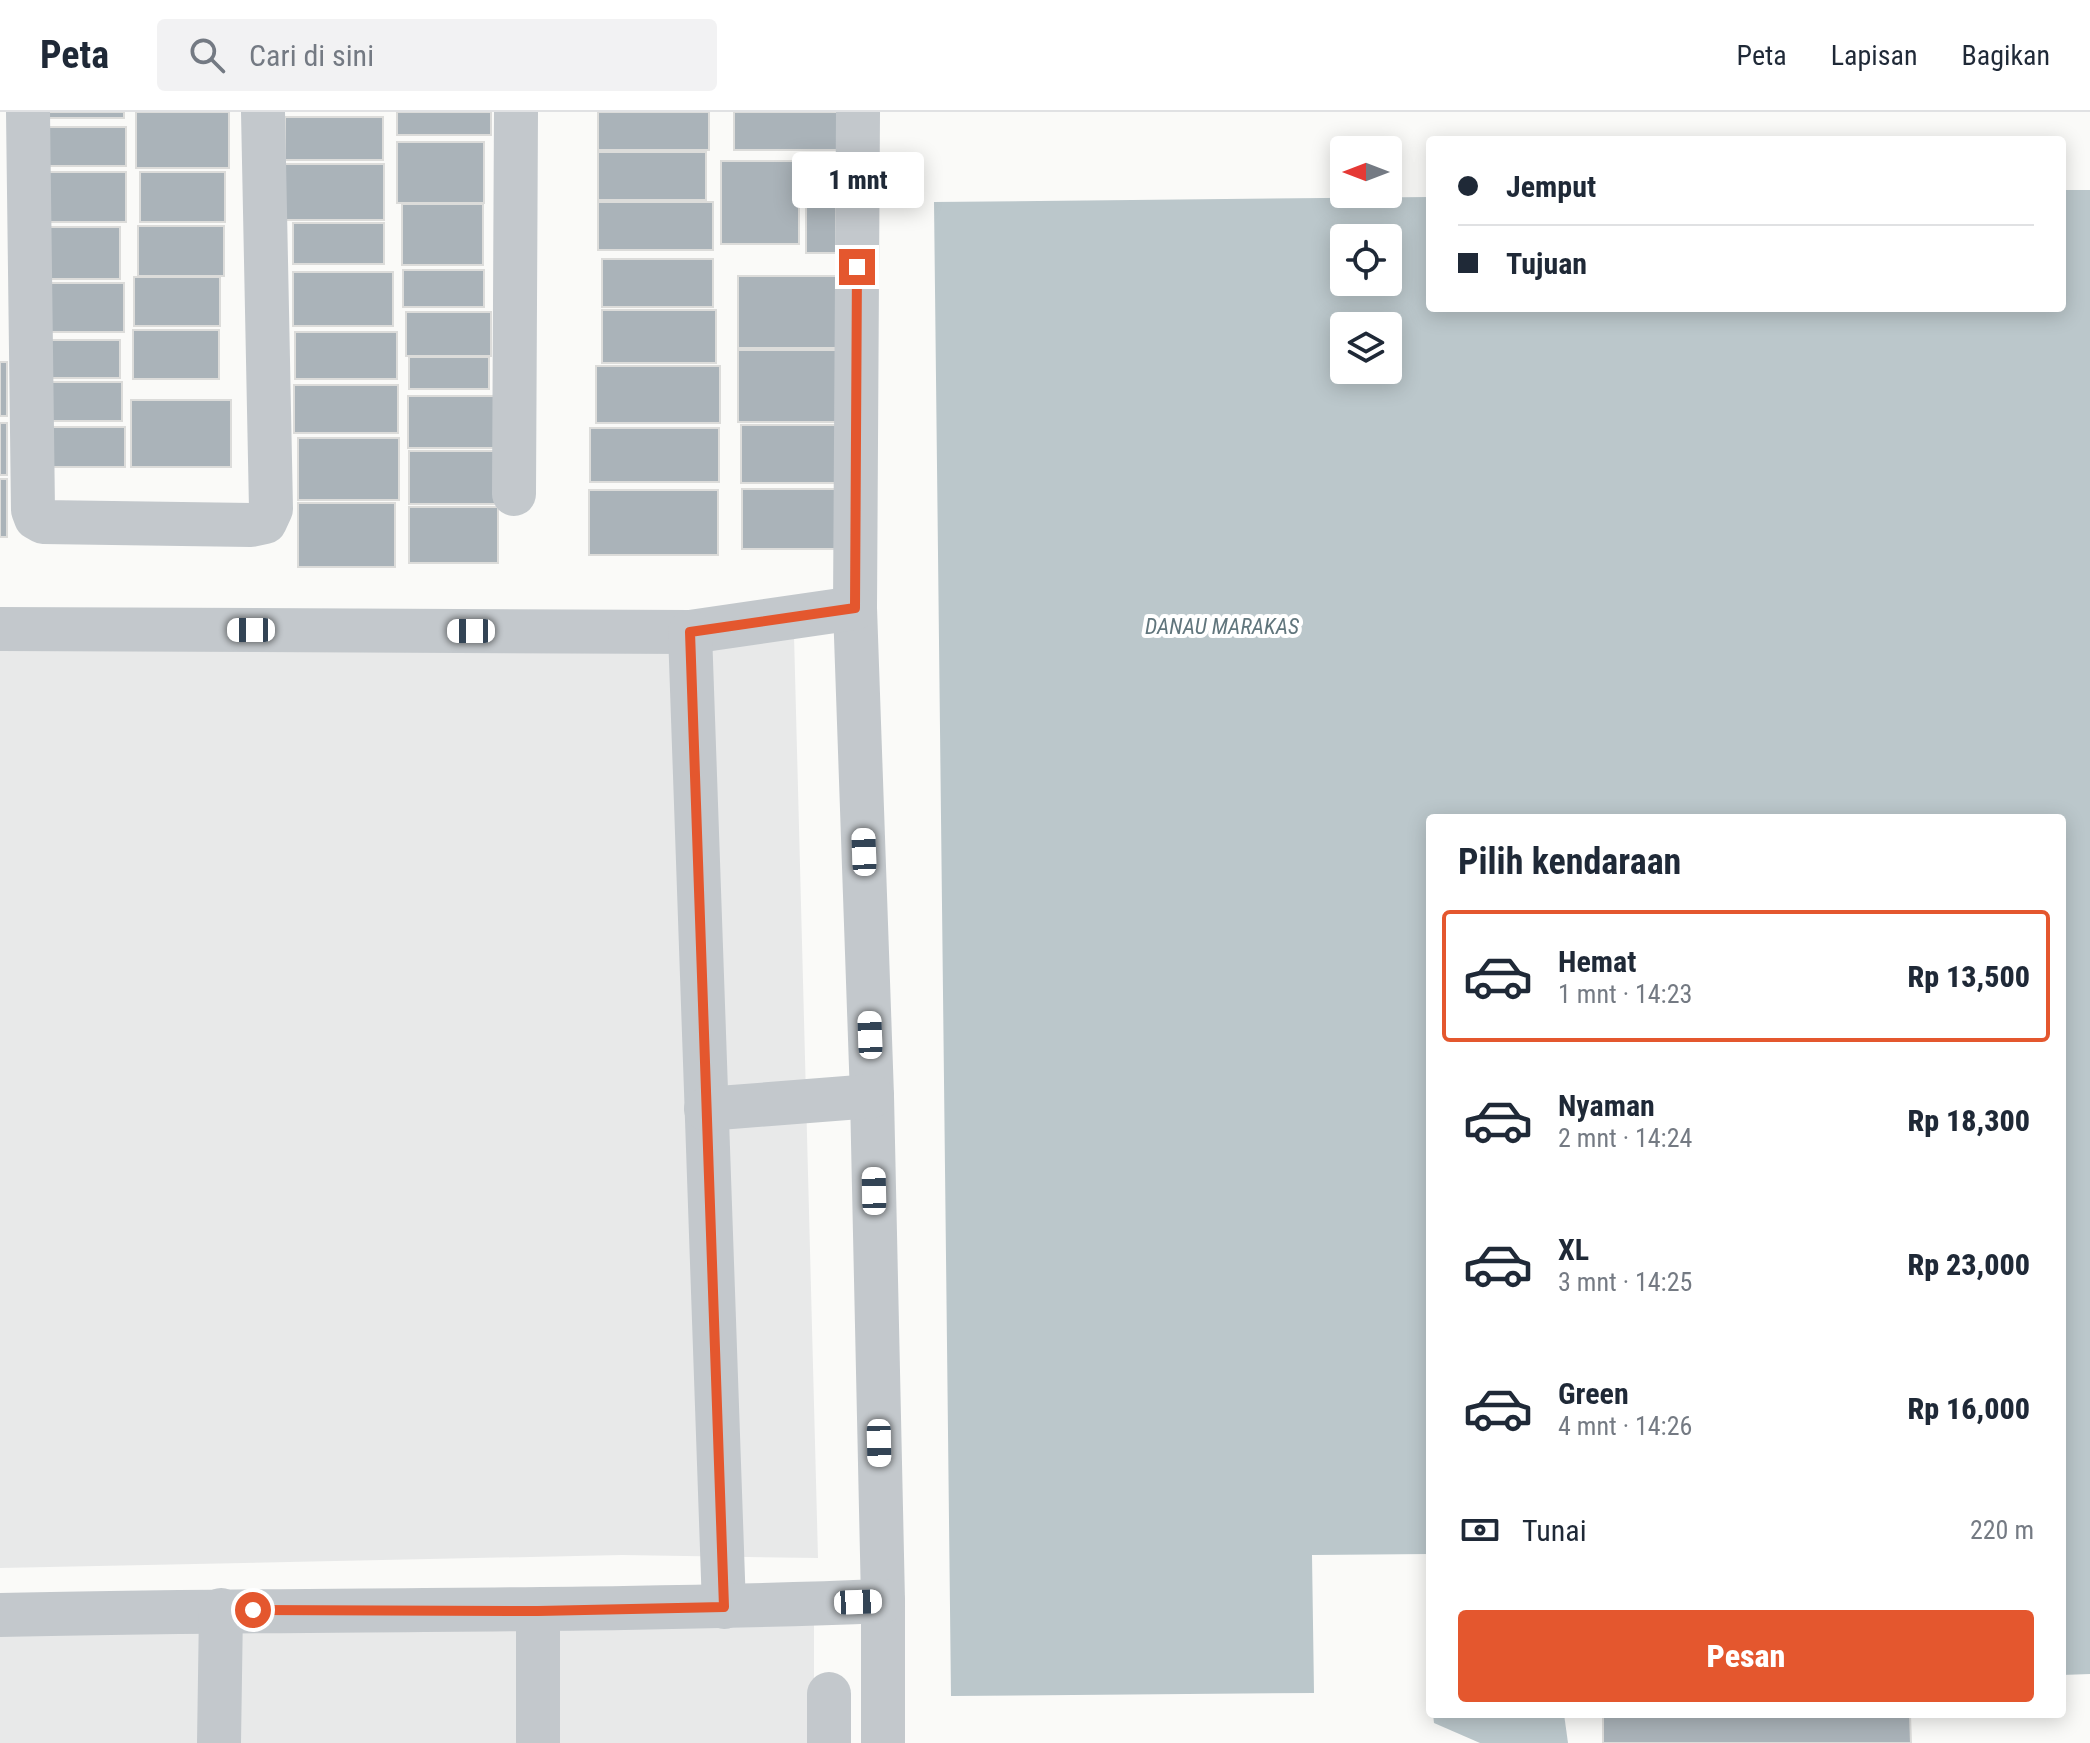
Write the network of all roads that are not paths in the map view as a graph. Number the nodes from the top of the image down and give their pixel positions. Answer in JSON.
{"nodes":[{"id":1,"x":28,"y":112,"type":"edge"},
{"id":2,"x":263,"y":112,"type":"edge"},
{"id":3,"x":516,"y":112,"type":"edge"},
{"id":4,"x":858,"y":112,"type":"edge"},
{"id":5,"x":514,"y":494,"type":"dead end"},
{"id":6,"x":855,"y":608,"type":"junction"},
{"id":7,"x":0,"y":629,"type":"edge"},
{"id":8,"x":690,"y":632,"type":"junction"},
{"id":9,"x":872,"y":1096,"type":"junction"},
{"id":10,"x":706,"y":1109,"type":"junction"},
{"id":11,"x":883,"y":1601,"type":"junction"},
{"id":12,"x":724,"y":1607,"type":"junction"},
{"id":13,"x":221,"y":1610,"type":"junction"},
{"id":14,"x":538,"y":1611,"type":"junction"},
{"id":15,"x":0,"y":1615,"type":"edge"},
{"id":16,"x":829,"y":1694,"type":"dead end"},
{"id":17,"x":219,"y":1743,"type":"edge"},
{"id":18,"x":538,"y":1743,"type":"edge"},
{"id":19,"x":829,"y":1743,"type":"edge"},
{"id":20,"x":883,"y":1743,"type":"edge"}],
"edges":[{"from":1,"to":2,"type":"street"},
{"from":3,"to":5,"type":"street"},
{"from":4,"to":6,"type":"street"},
{"from":6,"to":8,"type":"street"},
{"from":6,"to":9,"type":"street"},
{"from":7,"to":8,"type":"street"},
{"from":8,"to":10,"type":"street"},
{"from":9,"to":10,"type":"street"},
{"from":9,"to":11,"type":"street"},
{"from":10,"to":12,"type":"street"},
{"from":11,"to":12,"type":"street"},
{"from":11,"to":20,"type":"street"},
{"from":12,"to":14,"type":"street"},
{"from":13,"to":14,"type":"street"},
{"from":13,"to":15,"type":"street"},
{"from":13,"to":17,"type":"street"},
{"from":14,"to":18,"type":"street"},
{"from":16,"to":19,"type":"street"}]}
